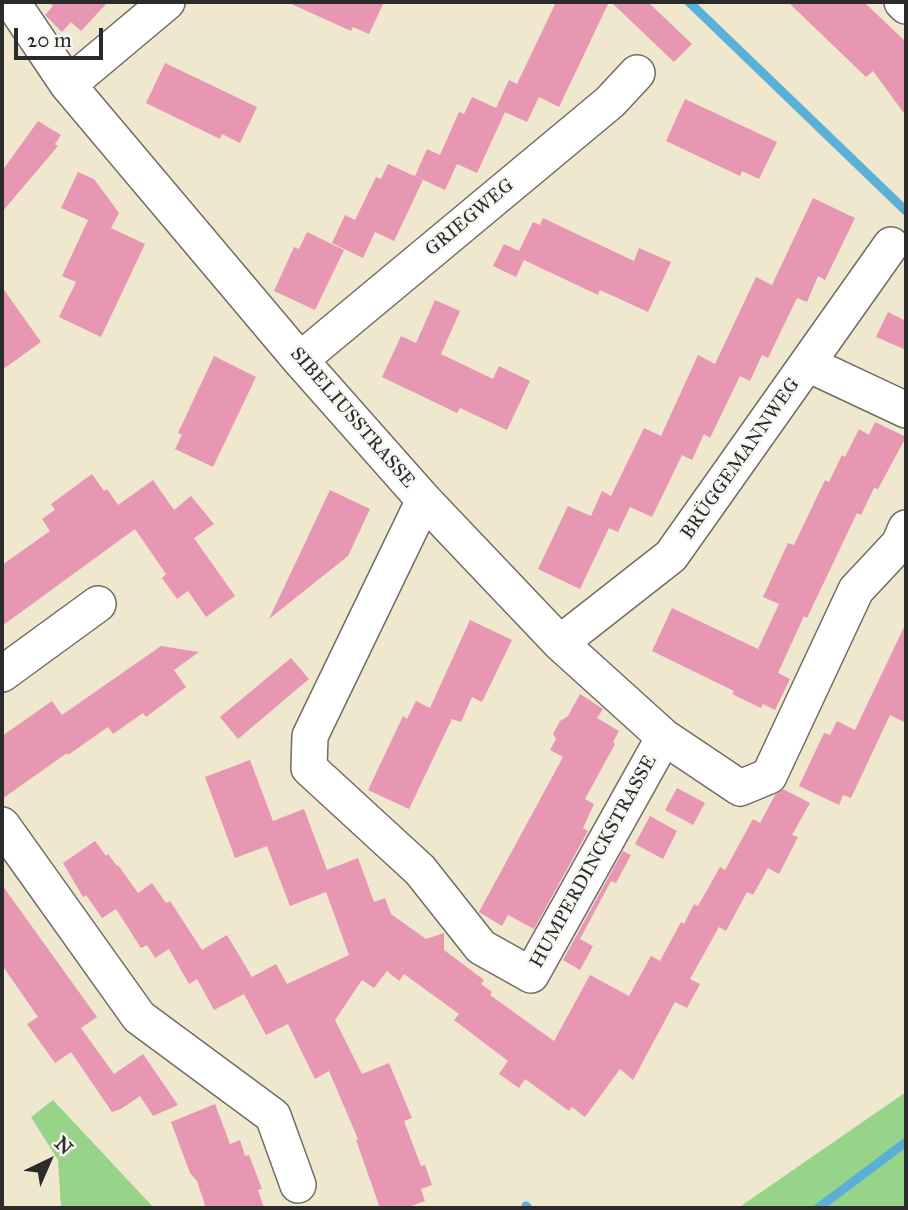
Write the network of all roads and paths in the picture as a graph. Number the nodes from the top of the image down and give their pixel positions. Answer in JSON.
{"nodes":[{"id":1,"x":12,"y":2,"type":"edge"},
{"id":2,"x":167,"y":2,"type":"edge"},
{"id":3,"x":902,"y":2,"type":"edge"},
{"id":4,"x":906,"y":6,"type":"edge"},
{"id":5,"x":637,"y":73,"type":"dead end"},
{"id":6,"x":68,"y":85,"type":"junction"},
{"id":7,"x":891,"y":245,"type":"dead end"},
{"id":8,"x":300,"y":360,"type":"junction"},
{"id":9,"x":808,"y":364,"type":"junction"},
{"id":10,"x":906,"y":410,"type":"edge"},
{"id":11,"x":424,"y":500,"type":"junction"},
{"id":12,"x":906,"y":528,"type":"edge"},
{"id":13,"x":98,"y":604,"type":"dead end"},
{"id":14,"x":560,"y":643,"type":"junction"},
{"id":15,"x":2,"y":674,"type":"edge"},
{"id":16,"x":664,"y":737,"type":"junction"},
{"id":17,"x":2,"y":825,"type":"edge"},
{"id":18,"x":298,"y":1185,"type":"dead end"}],
"edges":[{"from":1,"to":6,"type":"street","name":"SIBELIUSSTRASSE"},
{"from":2,"to":6,"type":"street"},
{"from":3,"to":4,"type":"street"},
{"from":5,"to":8,"type":"street","name":"GRIEGWEG"},
{"from":6,"to":8,"type":"street","name":"SIBELIUSSTRASSE"},
{"from":7,"to":9,"type":"street","name":"BRÜGGEMANNWEG"},
{"from":8,"to":11,"type":"street","name":"SIBELIUSSTRASSE"},
{"from":9,"to":10,"type":"street"},
{"from":9,"to":14,"type":"street","name":"BRÜGGEMANNWEG"},
{"from":11,"to":14,"type":"street","name":"SIBELIUSSTRASSE"},
{"from":11,"to":16,"type":"street","name":"HUMPERDINCKSTRASSE"},
{"from":12,"to":16,"type":"street","name":"SIBELIUSSTRASSE"},
{"from":13,"to":15,"type":"street"},
{"from":14,"to":16,"type":"street","name":"SIBELIUSSTRASSE"},
{"from":17,"to":18,"type":"street"}]}
